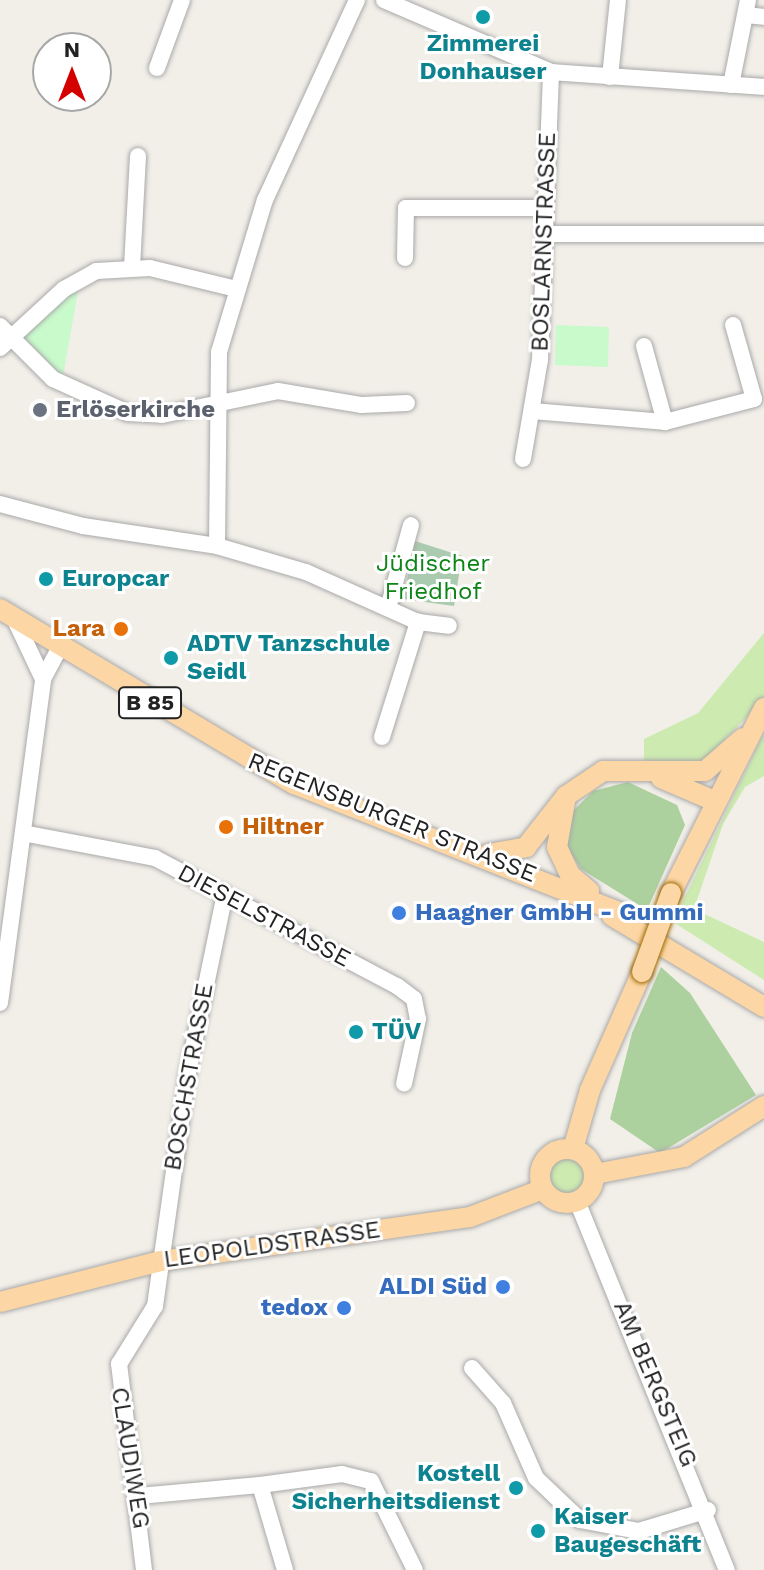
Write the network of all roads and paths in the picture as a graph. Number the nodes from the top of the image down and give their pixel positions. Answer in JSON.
{"nodes":[{"id":1,"x":182,"y":0,"type":"edge"},
{"id":2,"x":357,"y":0,"type":"edge"},
{"id":3,"x":384,"y":0,"type":"edge"},
{"id":4,"x":618,"y":0,"type":"edge"},
{"id":5,"x":747,"y":8,"type":"edge"},
{"id":6,"x":764,"y":17,"type":"edge"},
{"id":7,"x":157,"y":68,"type":"dead end"},
{"id":8,"x":551,"y":72,"type":"junction"},
{"id":9,"x":610,"y":77,"type":"junction"},
{"id":10,"x":731,"y":85,"type":"junction"},
{"id":11,"x":764,"y":87,"type":"edge"},
{"id":12,"x":138,"y":156,"type":"dead end"},
{"id":13,"x":545,"y":208,"type":"junction"},
{"id":14,"x":544,"y":234,"type":"junction"},
{"id":15,"x":764,"y":234,"type":"edge"},
{"id":16,"x":405,"y":258,"type":"dead end"},
{"id":17,"x":132,"y":267,"type":"junction"},
{"id":18,"x":237,"y":289,"type":"junction"},
{"id":19,"x":733,"y":325,"type":"dead end"},
{"id":20,"x":3,"y":338,"type":"edge"},
{"id":21,"x":644,"y":346,"type":"dead end"},
{"id":22,"x":219,"y":401,"type":"junction"},
{"id":23,"x":407,"y":403,"type":"dead end"},
{"id":24,"x":532,"y":411,"type":"junction"},
{"id":25,"x":665,"y":422,"type":"junction"},
{"id":26,"x":523,"y":459,"type":"dead end"},
{"id":27,"x":0,"y":504,"type":"edge"},
{"id":28,"x":411,"y":525,"type":"dead end"},
{"id":29,"x":217,"y":546,"type":"junction"},
{"id":30,"x":388,"y":608,"type":"junction"},
{"id":31,"x":7,"y":613,"type":"edge"},
{"id":32,"x":418,"y":622,"type":"junction"},
{"id":33,"x":449,"y":626,"type":"dead end"},
{"id":34,"x":60,"y":647,"type":"junction"},
{"id":35,"x":43,"y":679,"type":"junction"},
{"id":36,"x":764,"y":708,"type":"edge"},
{"id":37,"x":382,"y":737,"type":"dead end"},
{"id":38,"x":743,"y":738,"type":"junction"},
{"id":39,"x":649,"y":773,"type":"junction"},
{"id":40,"x":566,"y":796,"type":"junction"},
{"id":41,"x":712,"y":800,"type":"junction"},
{"id":42,"x":23,"y":833,"type":"junction"},
{"id":43,"x":451,"y":846,"type":"junction"},
{"id":44,"x":484,"y":855,"type":"junction"},
{"id":45,"x":225,"y":894,"type":"junction"},
{"id":46,"x":627,"y":915,"type":"junction"},
{"id":47,"x":718,"y":975,"type":"junction"},
{"id":48,"x":764,"y":998,"type":"edge"},
{"id":49,"x":0,"y":1003,"type":"edge"},
{"id":50,"x":764,"y":1007,"type":"edge"},
{"id":51,"x":764,"y":1021,"type":"edge"},
{"id":52,"x":404,"y":1084,"type":"dead end"},
{"id":53,"x":761,"y":1106,"type":"edge"},
{"id":54,"x":573,"y":1149,"type":"junction"},
{"id":55,"x":595,"y":1174,"type":"junction"},
{"id":56,"x":543,"y":1189,"type":"junction"},
{"id":57,"x":577,"y":1201,"type":"junction"},
{"id":58,"x":161,"y":1261,"type":"junction"},
{"id":59,"x":0,"y":1302,"type":"edge"},
{"id":60,"x":472,"y":1368,"type":"dead end"},
{"id":61,"x":260,"y":1485,"type":"junction"},
{"id":62,"x":139,"y":1496,"type":"junction"},
{"id":63,"x":708,"y":1510,"type":"junction"},
{"id":64,"x":144,"y":1570,"type":"edge"},
{"id":65,"x":285,"y":1570,"type":"edge"},
{"id":66,"x":415,"y":1570,"type":"edge"},
{"id":67,"x":727,"y":1570,"type":"edge"}],
"edges":[{"from":1,"to":7,"type":"street"},
{"from":2,"to":18,"type":"street"},
{"from":3,"to":8,"type":"street"},
{"from":4,"to":9,"type":"street"},
{"from":5,"to":6,"type":"street"},
{"from":5,"to":10,"type":"street"},
{"from":8,"to":9,"type":"street"},
{"from":8,"to":13,"type":"street","name":"BOSLARNSTRASSE"},
{"from":9,"to":10,"type":"street"},
{"from":10,"to":11,"type":"street"},
{"from":12,"to":17,"type":"street"},
{"from":13,"to":14,"type":"street","name":"BOSLARNSTRASSE"},
{"from":13,"to":16,"type":"street"},
{"from":14,"to":15,"type":"street"},
{"from":14,"to":24,"type":"street","name":"BOSLARNSTRASSE"},
{"from":17,"to":18,"type":"street"},
{"from":17,"to":20,"type":"street"},
{"from":18,"to":22,"type":"street"},
{"from":19,"to":25,"type":"street"},
{"from":20,"to":22,"type":"street"},
{"from":21,"to":25,"type":"street"},
{"from":22,"to":23,"type":"street"},
{"from":22,"to":29,"type":"street"},
{"from":24,"to":25,"type":"street"},
{"from":24,"to":26,"type":"street","name":"BOSLARNSTRASSE"},
{"from":27,"to":29,"type":"street"},
{"from":28,"to":30,"type":"street"},
{"from":29,"to":30,"type":"street"},
{"from":30,"to":32,"type":"street"},
{"from":31,"to":34,"type":"main road","name":"REGENSBURGER STRASSE","number":"B 85"},
{"from":31,"to":35,"type":"street"},
{"from":32,"to":33,"type":"street"},
{"from":32,"to":37,"type":"street"},
{"from":34,"to":35,"type":"street"},
{"from":34,"to":43,"type":"main road","name":"REGENSBURGER STRASSE","number":"B 85"},
{"from":35,"to":42,"type":"street"},
{"from":36,"to":38,"type":"main road"},
{"from":38,"to":39,"type":"main road"},
{"from":38,"to":41,"type":"main road"},
{"from":39,"to":40,"type":"main road"},
{"from":39,"to":41,"type":"main road"},
{"from":40,"to":44,"type":"main road"},
{"from":40,"to":46,"type":"main road"},
{"from":41,"to":54,"type":"main road","bridge":true},
{"from":42,"to":45,"type":"street","name":"DIESELSTRASSE"},
{"from":42,"to":49,"type":"street"},
{"from":43,"to":44,"type":"main road","name":"REGENSBURGER STRASSE","number":"B 85"},
{"from":43,"to":47,"type":"main road","number":"B 85"},
{"from":44,"to":46,"type":"main road","name":"REGENSBURGER STRASSE","number":"B 85"},
{"from":45,"to":52,"type":"street","name":"DIESELSTRASSE"},
{"from":45,"to":58,"type":"street","name":"BOSCHSTRASSE"},
{"from":46,"to":48,"type":"main road","number":"B 85"},
{"from":47,"to":50,"type":"main road","number":"B 85"},
{"from":47,"to":51,"type":"main road"},
{"from":53,"to":55,"type":"main road"},
{"from":54,"to":55,"type":"main road"},
{"from":54,"to":56,"type":"main road"},
{"from":55,"to":57,"type":"main road"},
{"from":56,"to":57,"type":"main road"},
{"from":56,"to":58,"type":"main road","name":"LEOPOLDSTRASSE"},
{"from":57,"to":63,"type":"street","name":"AM BERGSTEIG"},
{"from":58,"to":59,"type":"main road","name":"LEOPOLDSTRASSE"},
{"from":58,"to":62,"type":"street","name":"CLAUDIWEG"},
{"from":60,"to":63,"type":"street"},
{"from":61,"to":62,"type":"street"},
{"from":61,"to":65,"type":"street"},
{"from":61,"to":66,"type":"street"},
{"from":62,"to":64,"type":"street","name":"CLAUDIWEG"},
{"from":63,"to":67,"type":"street","name":"AM BERGSTEIG"}]}
